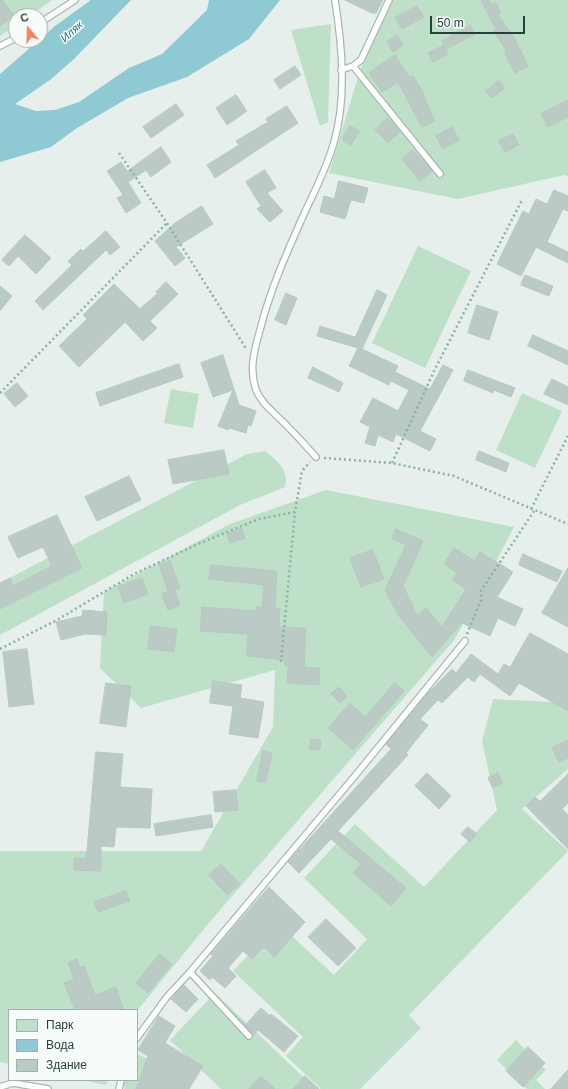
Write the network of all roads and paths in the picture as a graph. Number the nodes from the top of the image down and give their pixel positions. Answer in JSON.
{"nodes":[{"id":1,"x":75,"y":0,"type":"edge"},
{"id":2,"x":335,"y":0,"type":"edge"},
{"id":3,"x":389,"y":0,"type":"edge"},
{"id":4,"x":48,"y":18,"type":"edge"},
{"id":5,"x":353,"y":66,"type":"junction"},
{"id":6,"x":341,"y":70,"type":"junction"},
{"id":7,"x":119,"y":153,"type":"dead end"},
{"id":8,"x":440,"y":174,"type":"dead end"},
{"id":9,"x":522,"y":200,"type":"dead end"},
{"id":10,"x":167,"y":223,"type":"junction"},
{"id":11,"x":252,"y":358,"type":"junction"},
{"id":12,"x":0,"y":393,"type":"edge"},
{"id":13,"x":568,"y":436,"type":"edge"},
{"id":14,"x":316,"y":457,"type":"junction"},
{"id":15,"x":392,"y":463,"type":"junction"},
{"id":16,"x":530,"y":509,"type":"junction"},
{"id":17,"x":534,"y":511,"type":"junction"},
{"id":18,"x":295,"y":512,"type":"junction"},
{"id":19,"x":568,"y":524,"type":"edge"},
{"id":20,"x":464,"y":641,"type":"joint"},
{"id":21,"x":0,"y":649,"type":"edge"},
{"id":22,"x":281,"y":662,"type":"dead end"},
{"id":23,"x":190,"y":972,"type":"junction"},
{"id":24,"x":248,"y":1036,"type":"dead end"},
{"id":25,"x":138,"y":1037,"type":"edge"},
{"id":26,"x":0,"y":1087,"type":"edge"},
{"id":27,"x":48,"y":1089,"type":"edge"}],
"edges":[{"from":1,"to":4,"type":"lane"},
{"from":2,"to":6,"type":"lane"},
{"from":3,"to":5,"type":"lane"},
{"from":5,"to":6,"type":"lane"},
{"from":5,"to":8,"type":"lane"},
{"from":6,"to":11,"type":"lane"},
{"from":7,"to":10,"type":"path"},
{"from":9,"to":15,"type":"path"},
{"from":10,"to":11,"type":"path"},
{"from":10,"to":12,"type":"path"},
{"from":11,"to":14,"type":"lane"},
{"from":13,"to":16,"type":"path"},
{"from":14,"to":15,"type":"path"},
{"from":14,"to":18,"type":"path"},
{"from":15,"to":16,"type":"path"},
{"from":16,"to":17,"type":"path"},
{"from":17,"to":19,"type":"path"},
{"from":17,"to":20,"type":"path"},
{"from":18,"to":21,"type":"path"},
{"from":18,"to":22,"type":"path"},
{"from":20,"to":23,"type":"lane"},
{"from":23,"to":24,"type":"lane"},
{"from":23,"to":25,"type":"lane"},
{"from":26,"to":27,"type":"lane"}]}
